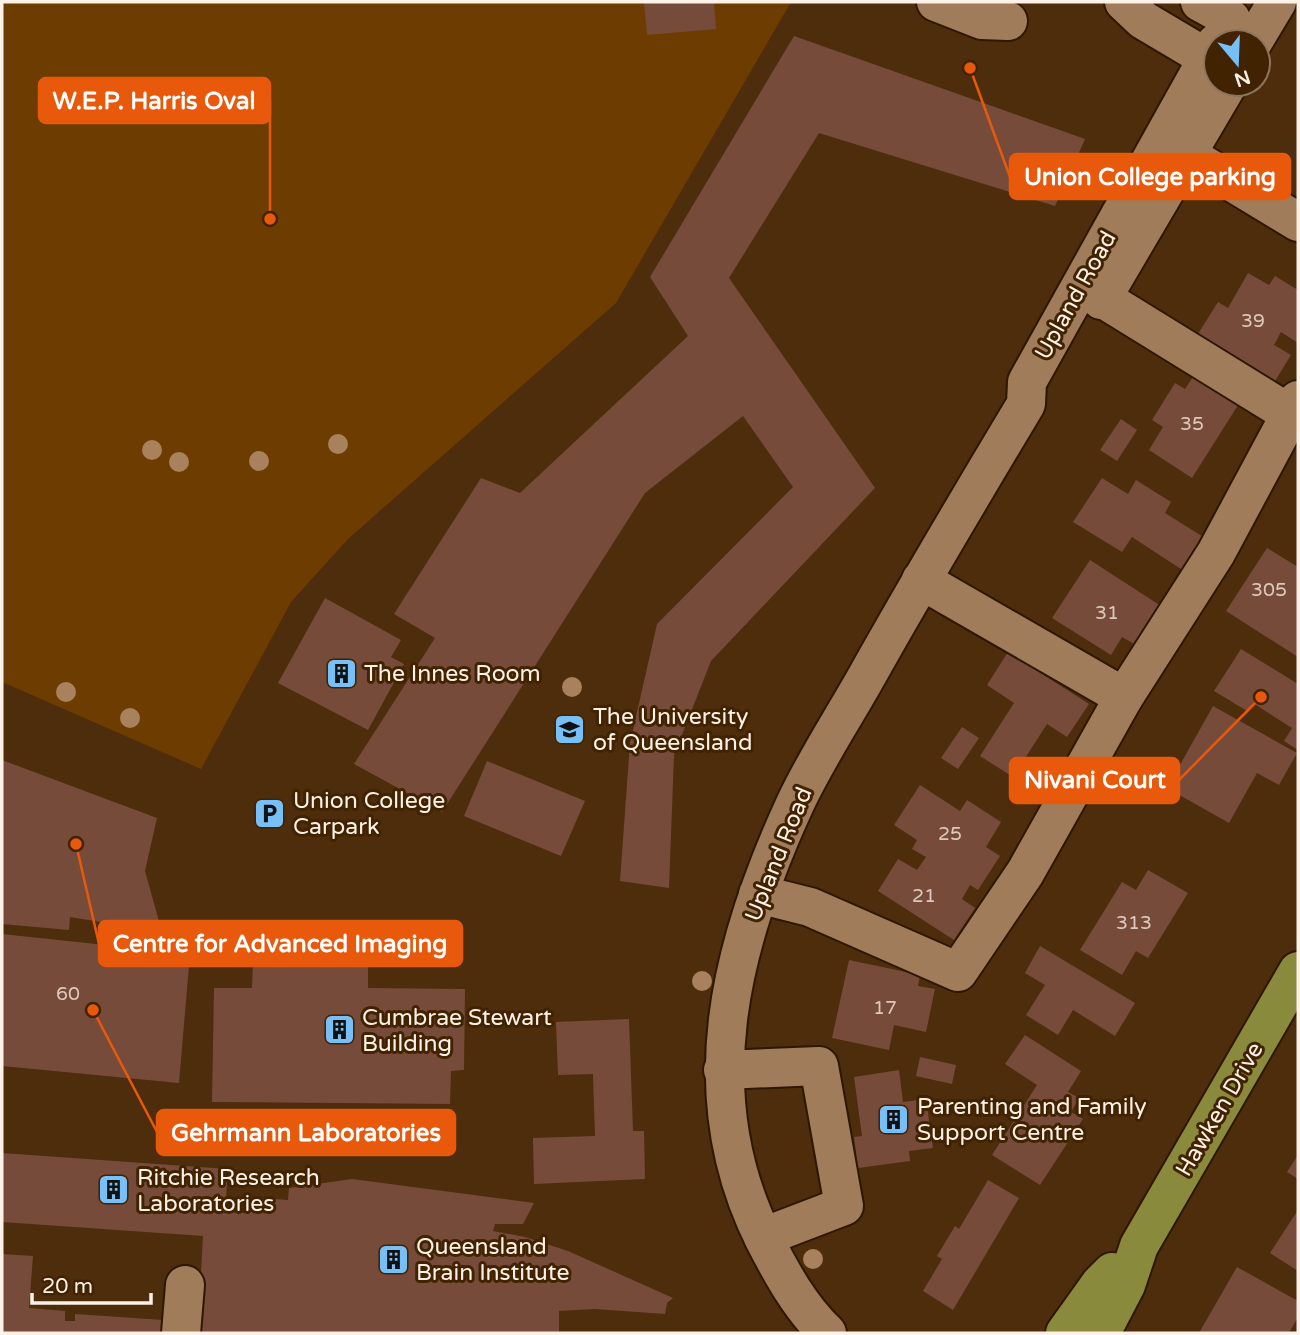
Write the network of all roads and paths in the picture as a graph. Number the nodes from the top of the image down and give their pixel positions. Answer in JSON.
{"nodes":[{"id":1,"x":936,"y":2,"type":"edge"},
{"id":2,"x":1124,"y":2,"type":"edge"},
{"id":3,"x":1277,"y":2,"type":"edge"},
{"id":4,"x":1009,"y":21,"type":"dead end"},
{"id":5,"x":1240,"y":28,"type":"edge"},
{"id":6,"x":1202,"y":34,"type":"edge"},
{"id":7,"x":1202,"y":88,"type":"edge"},
{"id":8,"x":1174,"y":147,"type":"junction"},
{"id":9,"x":1298,"y":222,"type":"edge"},
{"id":10,"x":1102,"y":298,"type":"junction"},
{"id":11,"x":1026,"y":404,"type":"junction"},
{"id":12,"x":1294,"y":407,"type":"edge"},
{"id":13,"x":921,"y":580,"type":"junction"},
{"id":14,"x":1124,"y":697,"type":"junction"},
{"id":15,"x":758,"y":894,"type":"junction"},
{"id":16,"x":1298,"y":971,"type":"edge"},
{"id":17,"x":723,"y":1070,"type":"junction"},
{"id":18,"x":763,"y":1237,"type":"junction"},
{"id":19,"x":1139,"y":1246,"type":"junction"},
{"id":20,"x":184,"y":1285,"type":"dead end"},
{"id":21,"x":181,"y":1333,"type":"edge"},
{"id":22,"x":827,"y":1333,"type":"edge"},
{"id":23,"x":1065,"y":1333,"type":"edge"},
{"id":24,"x":1101,"y":1333,"type":"edge"}],
"edges":[{"from":1,"to":4,"type":"street"},
{"from":2,"to":6,"type":"street"},
{"from":3,"to":5,"type":"street","name":"Upland Road"},
{"from":7,"to":8,"type":"street","name":"Upland Road"},
{"from":8,"to":9,"type":"street"},
{"from":8,"to":10,"type":"street","name":"Upland Road"},
{"from":8,"to":11,"type":"street","name":"Upland Road"},
{"from":10,"to":11,"type":"street","name":"Upland Road"},
{"from":10,"to":12,"type":"street"},
{"from":11,"to":13,"type":"street","name":"Upland Road"},
{"from":12,"to":14,"type":"street"},
{"from":13,"to":14,"type":"street"},
{"from":13,"to":15,"type":"street","name":"Upland Road"},
{"from":14,"to":15,"type":"street"},
{"from":15,"to":17,"type":"street","name":"Upland Road"},
{"from":16,"to":19,"type":"main road","name":"Hawken Drive"},
{"from":17,"to":18,"type":"street","name":"Upland Road"},
{"from":17,"to":18,"type":"street"},
{"from":18,"to":22,"type":"street","name":"Upland Road"},
{"from":19,"to":23,"type":"main road","name":"Hawken Drive"},
{"from":19,"to":24,"type":"main road","name":"Hawken Drive"},
{"from":20,"to":21,"type":"street"}]}
